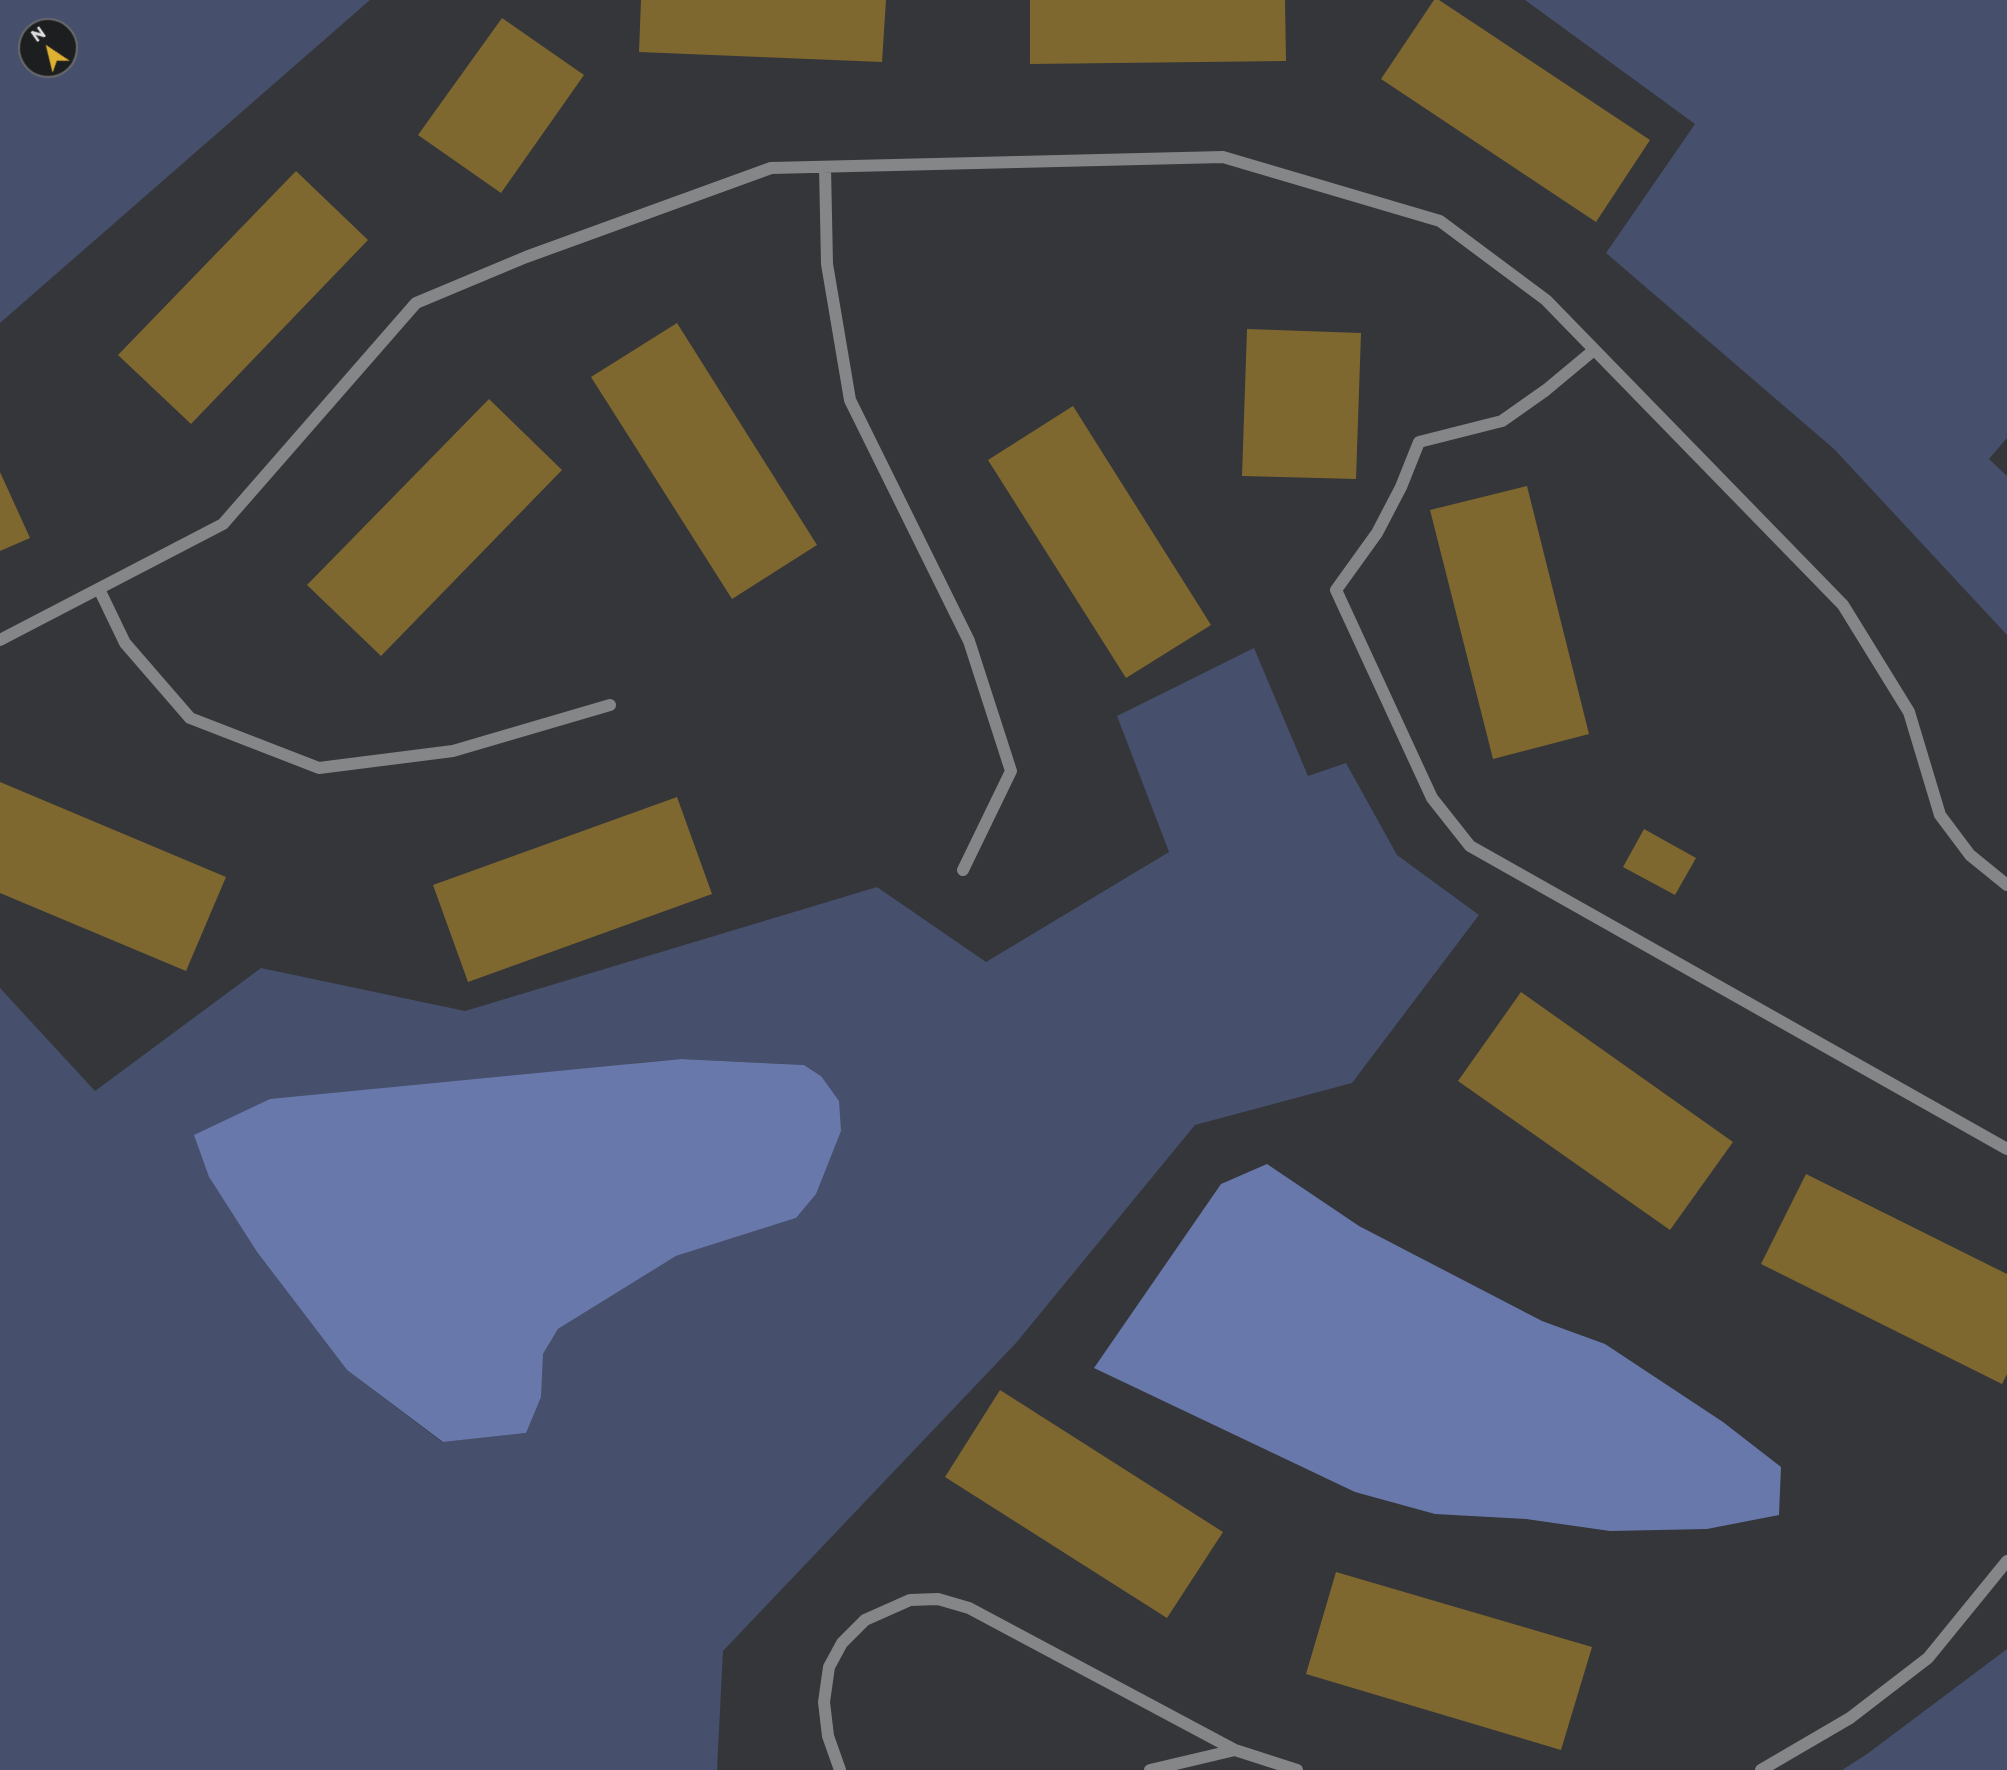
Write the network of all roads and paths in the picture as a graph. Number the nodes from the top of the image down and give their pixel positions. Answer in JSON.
{"nodes":[{"id":1,"x":825,"y":167,"type":"junction"},
{"id":2,"x":1594,"y":350,"type":"junction"},
{"id":3,"x":99,"y":589,"type":"junction"},
{"id":4,"x":0,"y":640,"type":"edge"},
{"id":5,"x":610,"y":705,"type":"dead end"},
{"id":6,"x":963,"y":870,"type":"dead end"},
{"id":7,"x":2007,"y":885,"type":"edge"},
{"id":8,"x":2007,"y":1149,"type":"edge"},
{"id":9,"x":2007,"y":1561,"type":"edge"},
{"id":10,"x":1235,"y":1750,"type":"junction"},
{"id":11,"x":840,"y":1770,"type":"edge"},
{"id":12,"x":1150,"y":1770,"type":"edge"},
{"id":13,"x":1298,"y":1770,"type":"edge"},
{"id":14,"x":1761,"y":1770,"type":"edge"}],
"edges":[{"from":1,"to":2,"type":"lane"},
{"from":1,"to":3,"type":"lane"},
{"from":1,"to":6,"type":"lane"},
{"from":2,"to":7,"type":"lane"},
{"from":2,"to":8,"type":"lane"},
{"from":3,"to":4,"type":"lane"},
{"from":3,"to":5,"type":"lane"},
{"from":9,"to":14,"type":"lane"},
{"from":10,"to":11,"type":"lane"},
{"from":10,"to":12,"type":"lane"},
{"from":10,"to":13,"type":"lane"}]}
